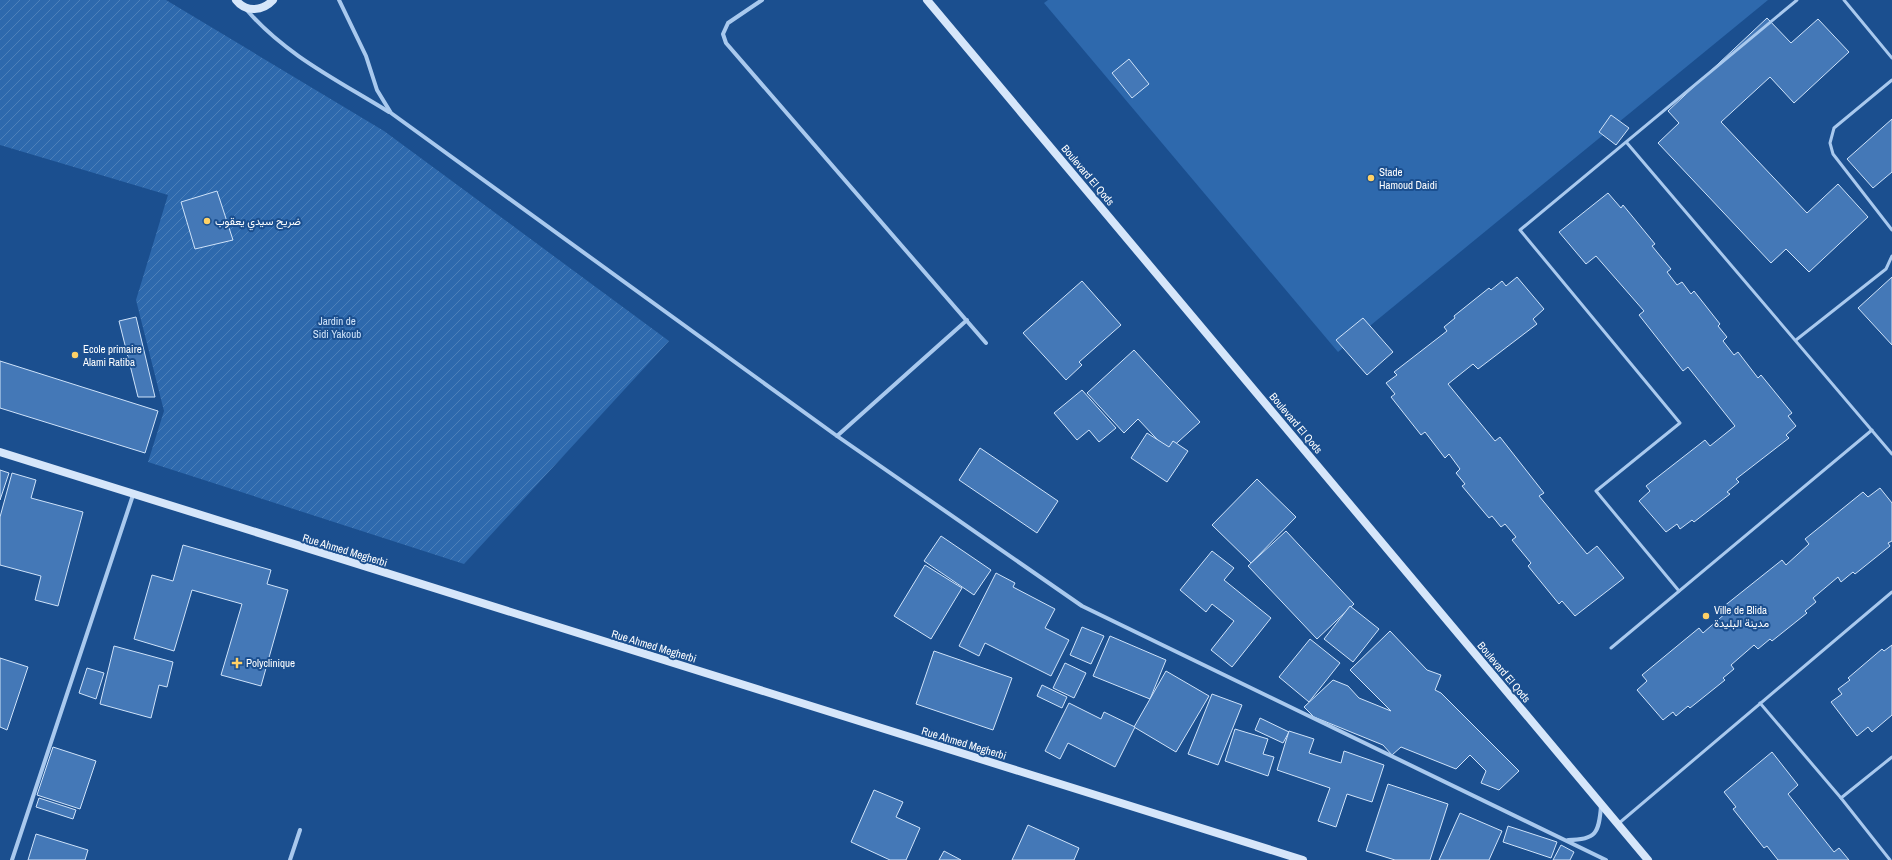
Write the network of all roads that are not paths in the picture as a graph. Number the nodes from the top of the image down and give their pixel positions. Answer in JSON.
{"nodes":[{"id":1,"x":273,"y":0,"type":"edge"},
{"id":2,"x":339,"y":0,"type":"edge"},
{"id":3,"x":762,"y":0,"type":"edge"},
{"id":4,"x":927,"y":0,"type":"edge"},
{"id":5,"x":1797,"y":0,"type":"edge"},
{"id":6,"x":1844,"y":0,"type":"edge"},
{"id":7,"x":238,"y":3,"type":"edge"},
{"id":8,"x":1892,"y":58,"type":"edge"},
{"id":9,"x":1892,"y":80,"type":"edge"},
{"id":10,"x":391,"y":113,"type":"junction"},
{"id":11,"x":1627,"y":142,"type":"junction"},
{"id":12,"x":1892,"y":230,"type":"edge"},
{"id":13,"x":1892,"y":256,"type":"edge"},
{"id":14,"x":967,"y":320,"type":"junction"},
{"id":15,"x":1796,"y":340,"type":"junction"},
{"id":16,"x":986,"y":343,"type":"dead end"},
{"id":17,"x":1872,"y":430,"type":"junction"},
{"id":18,"x":837,"y":436,"type":"junction"},
{"id":19,"x":0,"y":452,"type":"edge"},
{"id":20,"x":1892,"y":454,"type":"edge"},
{"id":21,"x":133,"y":495,"type":"junction"},
{"id":22,"x":1679,"y":591,"type":"junction"},
{"id":23,"x":1892,"y":592,"type":"edge"},
{"id":24,"x":1611,"y":648,"type":"dead end"},
{"id":25,"x":1760,"y":704,"type":"junction"},
{"id":26,"x":1892,"y":757,"type":"edge"},
{"id":27,"x":1841,"y":798,"type":"junction"},
{"id":28,"x":1601,"y":805,"type":"junction"},
{"id":29,"x":1618,"y":824,"type":"junction"},
{"id":30,"x":300,"y":830,"type":"dead end"},
{"id":31,"x":1566,"y":840,"type":"junction"},
{"id":32,"x":12,"y":860,"type":"edge"},
{"id":33,"x":290,"y":860,"type":"edge"},
{"id":34,"x":1303,"y":860,"type":"edge"},
{"id":35,"x":1606,"y":860,"type":"edge"},
{"id":36,"x":1648,"y":860,"type":"edge"},
{"id":37,"x":1890,"y":860,"type":"edge"}],
"edges":[{"from":1,"to":7,"type":"main road"},
{"from":2,"to":10,"type":"street"},
{"from":3,"to":14,"type":"street"},
{"from":4,"to":28,"type":"main road","name":"Boulevard El Qods"},
{"from":5,"to":11,"type":"lane"},
{"from":6,"to":8,"type":"lane"},
{"from":7,"to":10,"type":"street"},
{"from":9,"to":12,"type":"lane"},
{"from":10,"to":18,"type":"street"},
{"from":11,"to":15,"type":"lane"},
{"from":11,"to":22,"type":"lane"},
{"from":13,"to":15,"type":"lane"},
{"from":14,"to":16,"type":"street"},
{"from":14,"to":18,"type":"street"},
{"from":15,"to":17,"type":"lane"},
{"from":17,"to":20,"type":"lane"},
{"from":17,"to":22,"type":"lane"},
{"from":18,"to":31,"type":"street"},
{"from":19,"to":21,"type":"main road","name":"Rue Ahmed Megherbi"},
{"from":21,"to":32,"type":"street"},
{"from":21,"to":34,"type":"main road","name":"Rue Ahmed Megherbi"},
{"from":22,"to":24,"type":"lane"},
{"from":23,"to":25,"type":"lane"},
{"from":25,"to":27,"type":"lane"},
{"from":25,"to":29,"type":"lane"},
{"from":26,"to":27,"type":"lane"},
{"from":27,"to":37,"type":"lane"},
{"from":28,"to":29,"type":"main road","name":"Boulevard El Qods"},
{"from":28,"to":31,"type":"street"},
{"from":29,"to":36,"type":"main road","name":"Boulevard El Qods"},
{"from":30,"to":33,"type":"street"},
{"from":31,"to":35,"type":"street"}]}
